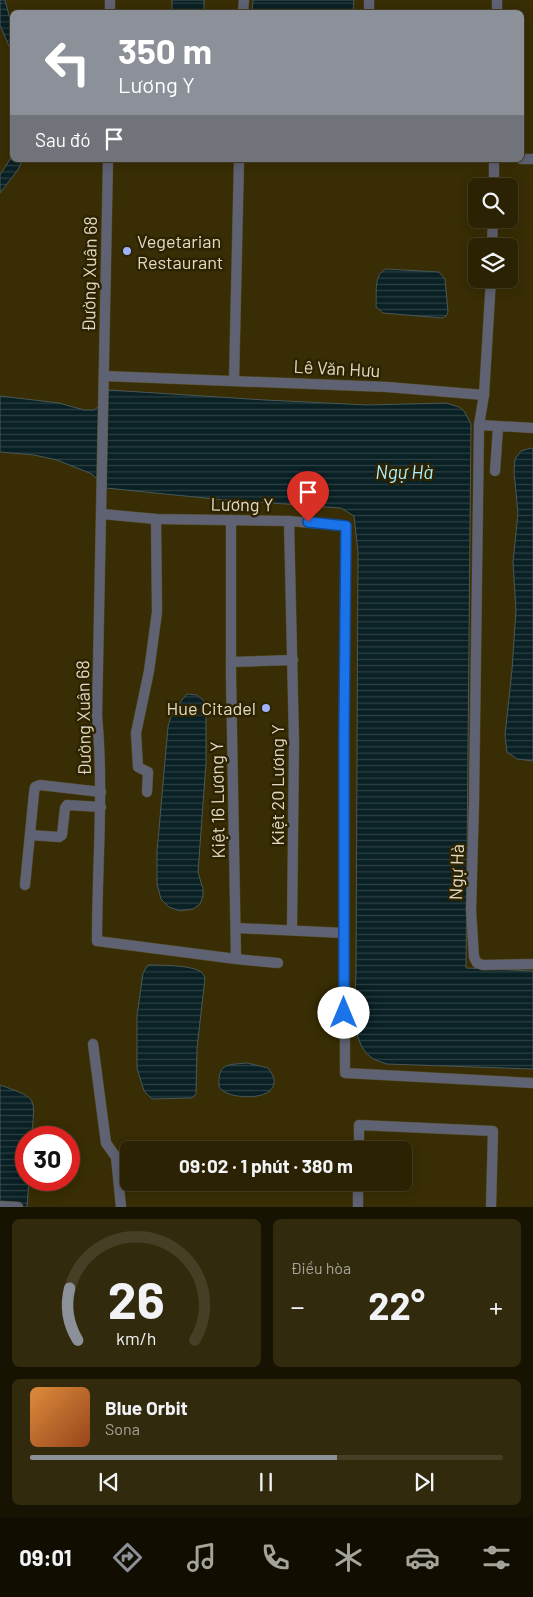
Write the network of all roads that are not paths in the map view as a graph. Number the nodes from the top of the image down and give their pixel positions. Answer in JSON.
{"nodes":[{"id":1,"x":108,"y":162,"type":"edge"},
{"id":2,"x":239,"y":162,"type":"edge"},
{"id":3,"x":494,"y":162,"type":"edge"},
{"id":4,"x":494,"y":178,"type":"edge"},
{"id":5,"x":490,"y":288,"type":"edge"},
{"id":6,"x":104,"y":376,"type":"junction"},
{"id":7,"x":234,"y":381,"type":"junction"},
{"id":8,"x":484,"y":395,"type":"junction"},
{"id":9,"x":480,"y":425,"type":"junction"},
{"id":10,"x":498,"y":428,"type":"junction"},
{"id":11,"x":533,"y":428,"type":"edge"},
{"id":12,"x":496,"y":470,"type":"dead end"},
{"id":13,"x":102,"y":514,"type":"junction"},
{"id":14,"x":156,"y":518,"type":"junction"},
{"id":15,"x":231,"y":520,"type":"junction"},
{"id":16,"x":289,"y":520,"type":"junction"},
{"id":17,"x":293,"y":660,"type":"junction"},
{"id":18,"x":231,"y":662,"type":"junction"},
{"id":19,"x":101,"y":792,"type":"junction"},
{"id":20,"x":147,"y":792,"type":"dead end"},
{"id":21,"x":101,"y":807,"type":"junction"},
{"id":22,"x":30,"y":835,"type":"junction"},
{"id":23,"x":25,"y":885,"type":"dead end"},
{"id":24,"x":237,"y":928,"type":"junction"},
{"id":25,"x":292,"y":930,"type":"junction"},
{"id":26,"x":344,"y":933,"type":"junction"},
{"id":27,"x":236,"y":959,"type":"junction"},
{"id":28,"x":278,"y":963,"type":"dead end"},
{"id":29,"x":533,"y":964,"type":"edge"},
{"id":30,"x":93,"y":1044,"type":"dead end"},
{"id":31,"x":533,"y":1083,"type":"edge"},
{"id":32,"x":359,"y":1141,"type":"edge"},
{"id":33,"x":358,"y":1191,"type":"edge"},
{"id":34,"x":0,"y":1206,"type":"edge"},
{"id":35,"x":18,"y":1207,"type":"edge"},
{"id":36,"x":121,"y":1207,"type":"edge"},
{"id":37,"x":358,"y":1207,"type":"edge"},
{"id":38,"x":491,"y":1207,"type":"edge"}],
"edges":[{"from":1,"to":6,"type":"street","name":"Đường Xuân 68"},
{"from":2,"to":7,"type":"street"},
{"from":3,"to":4,"type":"street"},
{"from":5,"to":8,"type":"street"},
{"from":6,"to":7,"type":"street","name":"Lê Văn Hưu"},
{"from":6,"to":13,"type":"street","name":"Đường Xuân 68"},
{"from":7,"to":8,"type":"street","name":"Lê Văn Hưu"},
{"from":8,"to":9,"type":"street"},
{"from":9,"to":10,"type":"street"},
{"from":9,"to":29,"type":"street","name":"Ngự Hà"},
{"from":10,"to":11,"type":"street"},
{"from":10,"to":12,"type":"street"},
{"from":13,"to":14,"type":"street","name":"Lương Y"},
{"from":13,"to":19,"type":"street","name":"Đường Xuân 68"},
{"from":14,"to":15,"type":"street","name":"Lương Y"},
{"from":14,"to":20,"type":"street"},
{"from":15,"to":16,"type":"street","name":"Lương Y"},
{"from":15,"to":18,"type":"street","name":"Kiệt 16 Lương Y"},
{"from":16,"to":17,"type":"street","name":"Kiệt 20 Lương Y"},
{"from":16,"to":26,"type":"street","name":"Lương Y"},
{"from":17,"to":18,"type":"street"},
{"from":17,"to":25,"type":"street","name":"Kiệt 20 Lương Y"},
{"from":18,"to":24,"type":"street","name":"Kiệt 16 Lương Y"},
{"from":19,"to":21,"type":"street","name":"Đường Xuân 68"},
{"from":19,"to":22,"type":"street"},
{"from":21,"to":22,"type":"street"},
{"from":21,"to":27,"type":"street","name":"Đường Xuân 68"},
{"from":22,"to":23,"type":"street"},
{"from":24,"to":25,"type":"street"},
{"from":24,"to":27,"type":"street","name":"Kiệt 16 Lương Y"},
{"from":25,"to":26,"type":"street"},
{"from":26,"to":31,"type":"street","name":"Lương Y"},
{"from":27,"to":28,"type":"street"},
{"from":30,"to":36,"type":"street"},
{"from":32,"to":38,"type":"street"},
{"from":33,"to":37,"type":"street"},
{"from":34,"to":35,"type":"street"}]}
